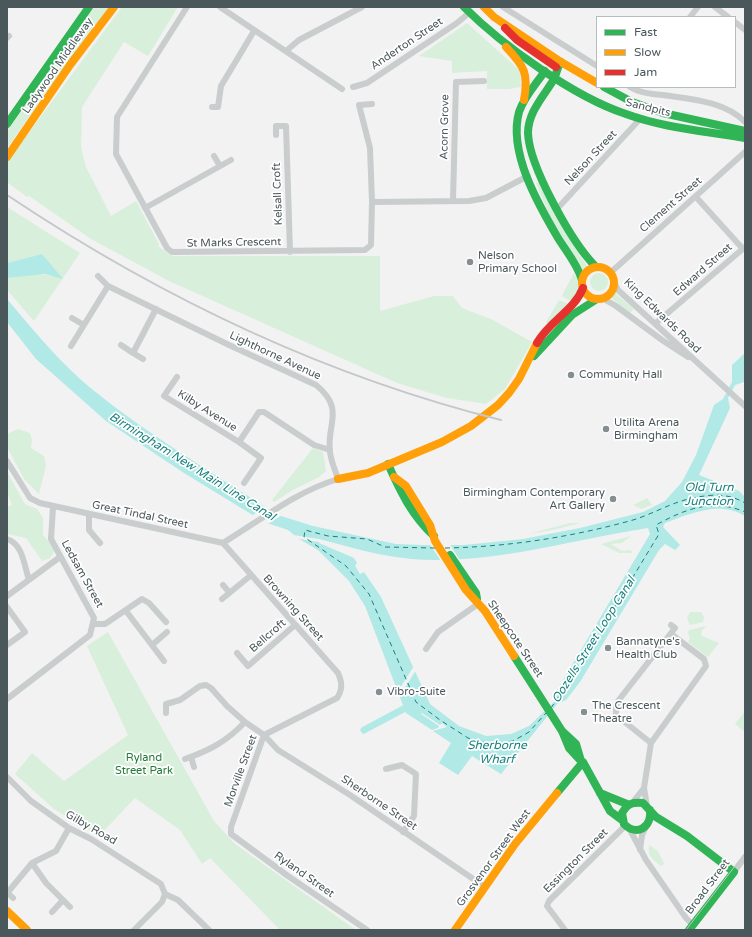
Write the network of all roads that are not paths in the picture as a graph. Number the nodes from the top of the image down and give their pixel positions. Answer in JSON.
{"nodes":[{"id":1,"x":90,"y":7,"type":"edge"},
{"id":2,"x":114,"y":7,"type":"edge"},
{"id":3,"x":187,"y":7,"type":"edge"},
{"id":4,"x":220,"y":7,"type":"edge"},
{"id":5,"x":362,"y":7,"type":"edge"},
{"id":6,"x":484,"y":7,"type":"edge"},
{"id":7,"x":503,"y":7,"type":"edge"},
{"id":8,"x":698,"y":7,"type":"edge"},
{"id":9,"x":715,"y":7,"type":"edge"},
{"id":10,"x":467,"y":10,"type":"edge"},
{"id":11,"x":691,"y":16,"type":"edge"},
{"id":12,"x":727,"y":16,"type":"edge"},
{"id":13,"x":736,"y":23,"type":"edge"},
{"id":14,"x":745,"y":30,"type":"edge"},
{"id":15,"x":254,"y":32,"type":"junction"},
{"id":16,"x":497,"y":38,"type":"junction"},
{"id":17,"x":286,"y":51,"type":"junction"},
{"id":18,"x":558,"y":65,"type":"junction"},
{"id":19,"x":596,"y":65,"type":"edge"},
{"id":20,"x":545,"y":71,"type":"junction"},
{"id":21,"x":554,"y":77,"type":"junction"},
{"id":22,"x":484,"y":81,"type":"dead end"},
{"id":23,"x":596,"y":83,"type":"edge"},
{"id":24,"x":353,"y":87,"type":"dead end"},
{"id":25,"x":606,"y":88,"type":"edge"},
{"id":26,"x":633,"y":88,"type":"edge"},
{"id":27,"x":342,"y":89,"type":"dead end"},
{"id":28,"x":372,"y":104,"type":"dead end"},
{"id":29,"x":212,"y":107,"type":"dead end"},
{"id":30,"x":522,"y":107,"type":"junction"},
{"id":31,"x":640,"y":119,"type":"junction"},
{"id":32,"x":745,"y":122,"type":"edge"},
{"id":33,"x":7,"y":124,"type":"edge"},
{"id":34,"x":745,"y":131,"type":"edge"},
{"id":35,"x":275,"y":135,"type":"dead end"},
{"id":36,"x":745,"y":138,"type":"edge"},
{"id":37,"x":745,"y":152,"type":"edge"},
{"id":38,"x":214,"y":156,"type":"dead end"},
{"id":39,"x":7,"y":158,"type":"edge"},
{"id":40,"x":231,"y":160,"type":"dead end"},
{"id":41,"x":220,"y":166,"type":"junction"},
{"id":42,"x":528,"y":176,"type":"junction"},
{"id":43,"x":696,"y":197,"type":"junction"},
{"id":44,"x":372,"y":202,"type":"junction"},
{"id":45,"x":453,"y":202,"type":"junction"},
{"id":46,"x":145,"y":208,"type":"junction"},
{"id":47,"x":556,"y":210,"type":"junction"},
{"id":48,"x":744,"y":248,"type":"edge"},
{"id":49,"x":290,"y":252,"type":"junction"},
{"id":50,"x":596,"y":267,"type":"junction"},
{"id":51,"x":610,"y":273,"type":"junction"},
{"id":52,"x":98,"y":276,"type":"dead end"},
{"id":53,"x":614,"y":282,"type":"junction"},
{"id":54,"x":582,"y":284,"type":"junction"},
{"id":55,"x":108,"y":286,"type":"junction"},
{"id":56,"x":599,"y":299,"type":"junction"},
{"id":57,"x":156,"y":309,"type":"junction"},
{"id":58,"x":72,"y":318,"type":"dead end"},
{"id":59,"x":656,"y":323,"type":"junction"},
{"id":60,"x":84,"y":325,"type":"junction"},
{"id":61,"x":71,"y":346,"type":"dead end"},
{"id":62,"x":120,"y":346,"type":"dead end"},
{"id":63,"x":133,"y":353,"type":"junction"},
{"id":64,"x":143,"y":359,"type":"dead end"},
{"id":65,"x":698,"y":363,"type":"junction"},
{"id":66,"x":526,"y":364,"type":"junction"},
{"id":67,"x":177,"y":377,"type":"dead end"},
{"id":68,"x":745,"y":406,"type":"edge"},
{"id":69,"x":240,"y":442,"type":"junction"},
{"id":70,"x":330,"y":450,"type":"junction"},
{"id":71,"x":7,"y":461,"type":"edge"},
{"id":72,"x":388,"y":464,"type":"junction"},
{"id":73,"x":338,"y":479,"type":"junction"},
{"id":74,"x":244,"y":483,"type":"dead end"},
{"id":75,"x":53,"y":507,"type":"junction"},
{"id":76,"x":89,"y":514,"type":"junction"},
{"id":77,"x":7,"y":539,"type":"edge"},
{"id":78,"x":100,"y":543,"type":"dead end"},
{"id":79,"x":223,"y":543,"type":"junction"},
{"id":80,"x":60,"y":557,"type":"junction"},
{"id":81,"x":250,"y":576,"type":"junction"},
{"id":82,"x":29,"y":580,"type":"junction"},
{"id":83,"x":223,"y":585,"type":"dead end"},
{"id":84,"x":229,"y":592,"type":"junction"},
{"id":85,"x":7,"y":596,"type":"edge"},
{"id":86,"x":222,"y":599,"type":"dead end"},
{"id":87,"x":478,"y":604,"type":"junction"},
{"id":88,"x":7,"y":607,"type":"edge"},
{"id":89,"x":126,"y":611,"type":"junction"},
{"id":90,"x":166,"y":622,"type":"dead end"},
{"id":91,"x":94,"y":624,"type":"junction"},
{"id":92,"x":295,"y":625,"type":"junction"},
{"id":93,"x":675,"y":626,"type":"dead end"},
{"id":94,"x":167,"y":632,"type":"dead end"},
{"id":95,"x":671,"y":634,"type":"junction"},
{"id":96,"x":7,"y":645,"type":"edge"},
{"id":97,"x":152,"y":645,"type":"junction"},
{"id":98,"x":426,"y":649,"type":"dead end"},
{"id":99,"x":237,"y":654,"type":"dead end"},
{"id":100,"x":164,"y":661,"type":"dead end"},
{"id":101,"x":342,"y":688,"type":"joint"},
{"id":102,"x":7,"y":699,"type":"edge"},
{"id":103,"x":159,"y":702,"type":"dead end"},
{"id":104,"x":166,"y":704,"type":"junction"},
{"id":105,"x":166,"y":713,"type":"dead end"},
{"id":106,"x":245,"y":722,"type":"junction"},
{"id":107,"x":264,"y":735,"type":"junction"},
{"id":108,"x":651,"y":743,"type":"junction"},
{"id":109,"x":191,"y":757,"type":"junction"},
{"id":110,"x":185,"y":759,"type":"dead end"},
{"id":111,"x":582,"y":762,"type":"junction"},
{"id":112,"x":194,"y":767,"type":"dead end"},
{"id":113,"x":386,"y":769,"type":"dead end"},
{"id":114,"x":7,"y":778,"type":"edge"},
{"id":115,"x":644,"y":788,"type":"junction"},
{"id":116,"x":600,"y":793,"type":"junction"},
{"id":117,"x":630,"y":803,"type":"junction"},
{"id":118,"x":648,"y":808,"type":"junction"},
{"id":119,"x":626,"y":825,"type":"junction"},
{"id":120,"x":647,"y":826,"type":"junction"},
{"id":121,"x":669,"y":826,"type":"junction"},
{"id":122,"x":69,"y":828,"type":"junction"},
{"id":123,"x":403,"y":832,"type":"junction"},
{"id":124,"x":231,"y":834,"type":"joint"},
{"id":125,"x":640,"y":850,"type":"junction"},
{"id":126,"x":745,"y":857,"type":"edge"},
{"id":127,"x":32,"y":864,"type":"junction"},
{"id":128,"x":734,"y":872,"type":"junction"},
{"id":129,"x":485,"y":887,"type":"junction"},
{"id":130,"x":7,"y":892,"type":"edge"},
{"id":131,"x":166,"y":894,"type":"junction"},
{"id":132,"x":13,"y":898,"type":"dead end"},
{"id":133,"x":63,"y":900,"type":"junction"},
{"id":134,"x":70,"y":907,"type":"dead end"},
{"id":135,"x":7,"y":911,"type":"edge"},
{"id":136,"x":52,"y":912,"type":"dead end"},
{"id":137,"x":691,"y":927,"type":"edge"},
{"id":138,"x":27,"y":930,"type":"edge"},
{"id":139,"x":134,"y":930,"type":"edge"},
{"id":140,"x":209,"y":930,"type":"edge"},
{"id":141,"x":367,"y":930,"type":"edge"},
{"id":142,"x":454,"y":930,"type":"edge"},
{"id":143,"x":565,"y":930,"type":"edge"}],
"edges":[{"from":1,"to":33,"type":"main road","name":"Ladywood Middleway"},
{"from":2,"to":39,"type":"main road","name":"Ladywood Middleway"},
{"from":3,"to":46,"type":"street","name":"St Marks Crescent"},
{"from":4,"to":15,"type":"street"},
{"from":5,"to":17,"type":"street"},
{"from":6,"to":18,"type":"main road"},
{"from":7,"to":19,"type":"street"},
{"from":8,"to":11,"type":"street"},
{"from":9,"to":12,"type":"street"},
{"from":10,"to":16,"type":"main road"},
{"from":10,"to":24,"type":"street","name":"Anderton Street"},
{"from":13,"to":14,"type":"street"},
{"from":15,"to":17,"type":"street"},
{"from":15,"to":29,"type":"street"},
{"from":16,"to":20,"type":"main road","name":"Sandpits"},
{"from":16,"to":30,"type":"main road"},
{"from":17,"to":27,"type":"street"},
{"from":18,"to":20,"type":"main road"},
{"from":18,"to":21,"type":"main road"},
{"from":18,"to":23,"type":"main road"},
{"from":20,"to":21,"type":"main road","name":"Sandpits"},
{"from":20,"to":30,"type":"main road"},
{"from":21,"to":31,"type":"main road","name":"Sandpits"},
{"from":21,"to":47,"type":"main road"},
{"from":22,"to":45,"type":"street","name":"Acorn Grove"},
{"from":25,"to":34,"type":"main road","name":"Sandpits"},
{"from":26,"to":32,"type":"street"},
{"from":28,"to":44,"type":"street","name":"St Marks Crescent"},
{"from":30,"to":42,"type":"main road"},
{"from":31,"to":36,"type":"main road","name":"Sandpits"},
{"from":31,"to":47,"type":"street","name":"Nelson Street"},
{"from":35,"to":49,"type":"street","name":"Kelsall Croft"},
{"from":37,"to":43,"type":"street","name":"Clement Street"},
{"from":38,"to":41,"type":"street"},
{"from":40,"to":41,"type":"street"},
{"from":41,"to":46,"type":"street"},
{"from":42,"to":45,"type":"street"},
{"from":42,"to":54,"type":"main road"},
{"from":43,"to":48,"type":"street"},
{"from":43,"to":51,"type":"street","name":"Clement Street"},
{"from":44,"to":45,"type":"street"},
{"from":44,"to":49,"type":"street","name":"St Marks Crescent"},
{"from":46,"to":49,"type":"street","name":"St Marks Crescent"},
{"from":47,"to":50,"type":"main road"},
{"from":48,"to":59,"type":"street","name":"Edward Street"},
{"from":50,"to":51,"type":"main road"},
{"from":50,"to":54,"type":"main road"},
{"from":51,"to":53,"type":"main road"},
{"from":52,"to":55,"type":"street","name":"Lighthorne Avenue"},
{"from":53,"to":56,"type":"main road"},
{"from":53,"to":59,"type":"street","name":"King Edwards Road"},
{"from":54,"to":56,"type":"main road"},
{"from":54,"to":66,"type":"main road"},
{"from":55,"to":57,"type":"street","name":"Lighthorne Avenue"},
{"from":55,"to":60,"type":"street"},
{"from":56,"to":65,"type":"street","name":"King Edwards Road"},
{"from":56,"to":66,"type":"main road"},
{"from":57,"to":63,"type":"street"},
{"from":57,"to":70,"type":"street","name":"Lighthorne Avenue"},
{"from":58,"to":60,"type":"street"},
{"from":59,"to":65,"type":"street","name":"King Edwards Road"},
{"from":60,"to":61,"type":"street"},
{"from":62,"to":63,"type":"street"},
{"from":63,"to":64,"type":"street"},
{"from":65,"to":68,"type":"street","name":"King Edwards Road"},
{"from":66,"to":72,"type":"main road"},
{"from":67,"to":69,"type":"street","name":"Kilby Avenue"},
{"from":69,"to":70,"type":"street","name":"Kilby Avenue"},
{"from":69,"to":74,"type":"street","name":"Kilby Avenue"},
{"from":70,"to":73,"type":"street","name":"Lighthorne Avenue"},
{"from":71,"to":75,"type":"street"},
{"from":72,"to":73,"type":"main road"},
{"from":72,"to":87,"type":"main road","name":"Sheepcote Street"},
{"from":73,"to":79,"type":"street"},
{"from":75,"to":76,"type":"street","name":"Great Tindal Street"},
{"from":75,"to":80,"type":"street","name":"Ledsam Street"},
{"from":76,"to":78,"type":"street"},
{"from":76,"to":79,"type":"street","name":"Great Tindal Street"},
{"from":77,"to":82,"type":"street"},
{"from":79,"to":81,"type":"street","name":"Browning Street"},
{"from":80,"to":82,"type":"street"},
{"from":80,"to":91,"type":"street","name":"Ledsam Street"},
{"from":81,"to":84,"type":"street"},
{"from":81,"to":92,"type":"street","name":"Browning Street"},
{"from":82,"to":85,"type":"street"},
{"from":83,"to":84,"type":"street"},
{"from":84,"to":86,"type":"street"},
{"from":87,"to":98,"type":"street"},
{"from":87,"to":111,"type":"main road","name":"Sheepcote Street"},
{"from":88,"to":96,"type":"street"},
{"from":89,"to":90,"type":"street"},
{"from":89,"to":91,"type":"street"},
{"from":89,"to":97,"type":"street"},
{"from":91,"to":102,"type":"street"},
{"from":92,"to":99,"type":"street","name":"Bellcroft"},
{"from":92,"to":101,"type":"street","name":"Browning Street"},
{"from":93,"to":95,"type":"street"},
{"from":94,"to":97,"type":"street"},
{"from":95,"to":108,"type":"street"},
{"from":95,"to":108,"type":"street"},
{"from":97,"to":100,"type":"street"},
{"from":101,"to":107,"type":"street","name":"Morville Street"},
{"from":103,"to":104,"type":"street"},
{"from":104,"to":105,"type":"street"},
{"from":104,"to":106,"type":"street","name":"Sherborne Street"},
{"from":106,"to":107,"type":"street","name":"Sherborne Street"},
{"from":106,"to":109,"type":"street"},
{"from":107,"to":123,"type":"street","name":"Sherborne Street"},
{"from":107,"to":124,"type":"street","name":"Morville Street"},
{"from":108,"to":115,"type":"street"},
{"from":109,"to":110,"type":"street"},
{"from":109,"to":112,"type":"street"},
{"from":111,"to":116,"type":"main road"},
{"from":111,"to":129,"type":"main road","name":"Grosvenor Street West"},
{"from":113,"to":123,"type":"street"},
{"from":114,"to":122,"type":"street","name":"Gilby Road"},
{"from":115,"to":117,"type":"street"},
{"from":115,"to":118,"type":"street"},
{"from":116,"to":117,"type":"main road"},
{"from":116,"to":119,"type":"main road"},
{"from":117,"to":118,"type":"main road"},
{"from":117,"to":119,"type":"main road"},
{"from":118,"to":120,"type":"main road"},
{"from":118,"to":121,"type":"main road"},
{"from":119,"to":120,"type":"main road"},
{"from":119,"to":125,"type":"street"},
{"from":119,"to":143,"type":"street","name":"Essington Street"},
{"from":120,"to":121,"type":"main road"},
{"from":120,"to":125,"type":"street"},
{"from":121,"to":128,"type":"main road"},
{"from":122,"to":127,"type":"street"},
{"from":122,"to":131,"type":"street","name":"Gilby Road"},
{"from":123,"to":129,"type":"street","name":"Sherborne Street"},
{"from":124,"to":141,"type":"street","name":"Ryland Street"},
{"from":125,"to":137,"type":"street"},
{"from":126,"to":128,"type":"street","name":"Broad Street"},
{"from":127,"to":130,"type":"street"},
{"from":127,"to":133,"type":"street"},
{"from":128,"to":137,"type":"main road","name":"Broad Street"},
{"from":129,"to":142,"type":"main road","name":"Grosvenor Street West"},
{"from":130,"to":132,"type":"street"},
{"from":131,"to":139,"type":"street"},
{"from":131,"to":140,"type":"street","name":"Gilby Road"},
{"from":133,"to":134,"type":"street"},
{"from":133,"to":136,"type":"street"},
{"from":135,"to":138,"type":"main road"}]}
